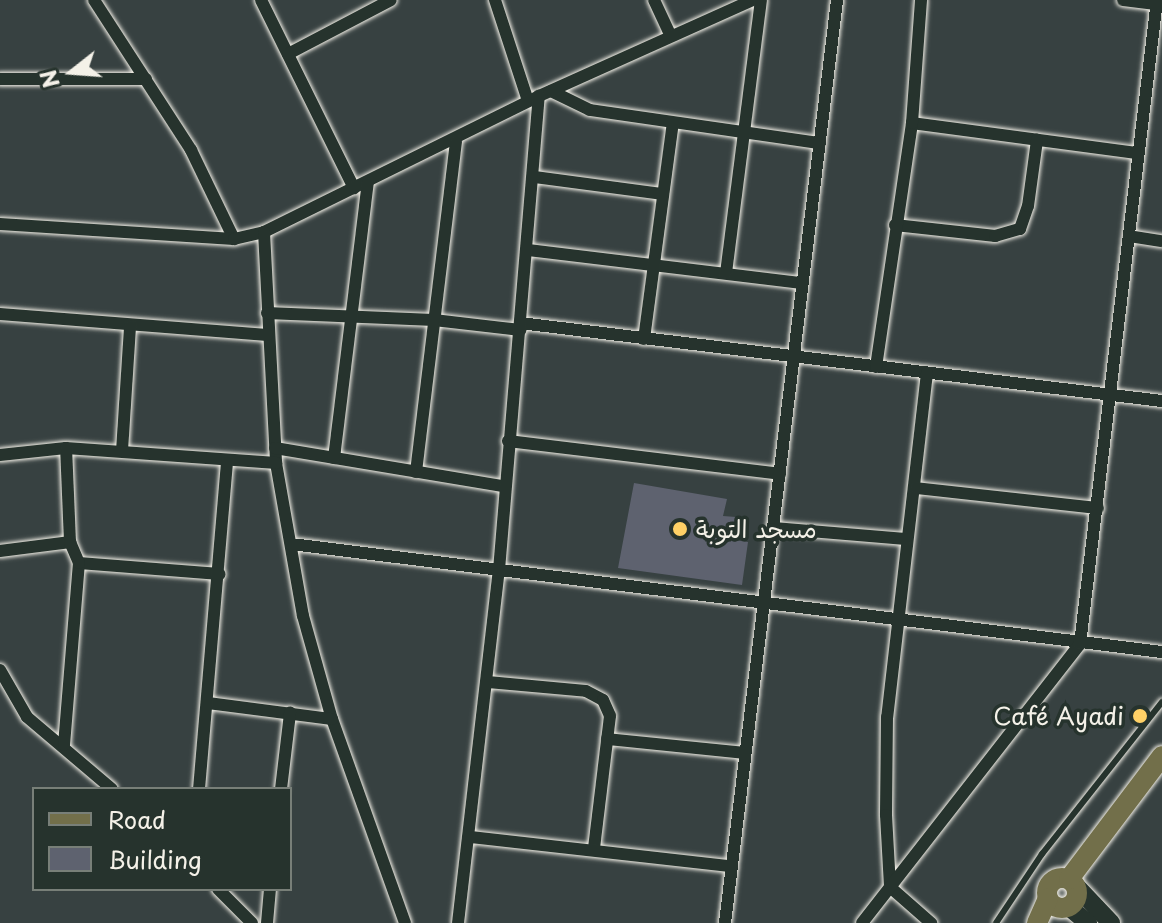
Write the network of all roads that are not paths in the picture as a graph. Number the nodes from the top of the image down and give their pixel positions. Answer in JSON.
{"nodes":[{"id":1,"x":94,"y":0,"type":"edge"},
{"id":2,"x":261,"y":0,"type":"edge"},
{"id":3,"x":391,"y":0,"type":"edge"},
{"id":4,"x":495,"y":0,"type":"edge"},
{"id":5,"x":654,"y":0,"type":"edge"},
{"id":6,"x":753,"y":0,"type":"edge"},
{"id":7,"x":761,"y":0,"type":"edge"},
{"id":8,"x":837,"y":0,"type":"edge"},
{"id":9,"x":921,"y":0,"type":"edge"},
{"id":10,"x":1123,"y":0,"type":"edge"},
{"id":11,"x":1159,"y":3,"type":"edge"},
{"id":12,"x":670,"y":34,"type":"junction"},
{"id":13,"x":288,"y":54,"type":"junction"},
{"id":14,"x":0,"y":79,"type":"edge"},
{"id":15,"x":146,"y":79,"type":"junction"},
{"id":16,"x":539,"y":96,"type":"junction"},
{"id":17,"x":673,"y":123,"type":"junction"},
{"id":18,"x":912,"y":123,"type":"junction"},
{"id":19,"x":743,"y":133,"type":"junction"},
{"id":20,"x":1037,"y":140,"type":"junction"},
{"id":21,"x":456,"y":141,"type":"junction"},
{"id":22,"x":820,"y":143,"type":"junction"},
{"id":23,"x":1138,"y":153,"type":"junction"},
{"id":24,"x":535,"y":177,"type":"junction"},
{"id":25,"x":368,"y":183,"type":"junction"},
{"id":26,"x":354,"y":188,"type":"junction"},
{"id":27,"x":663,"y":194,"type":"junction"},
{"id":28,"x":0,"y":224,"type":"edge"},
{"id":29,"x":895,"y":225,"type":"junction"},
{"id":30,"x":264,"y":232,"type":"junction"},
{"id":31,"x":1129,"y":236,"type":"junction"},
{"id":32,"x":234,"y":239,"type":"junction"},
{"id":33,"x":1162,"y":241,"type":"edge"},
{"id":34,"x":528,"y":250,"type":"junction"},
{"id":35,"x":653,"y":265,"type":"junction"},
{"id":36,"x":726,"y":273,"type":"junction"},
{"id":37,"x":800,"y":283,"type":"junction"},
{"id":38,"x":267,"y":313,"type":"junction"},
{"id":39,"x":0,"y":314,"type":"edge"},
{"id":40,"x":352,"y":315,"type":"junction"},
{"id":41,"x":434,"y":320,"type":"junction"},
{"id":42,"x":130,"y":326,"type":"junction"},
{"id":43,"x":520,"y":327,"type":"junction"},
{"id":44,"x":267,"y":335,"type":"junction"},
{"id":45,"x":644,"y":339,"type":"junction"},
{"id":46,"x":794,"y":358,"type":"junction"},
{"id":47,"x":876,"y":367,"type":"junction"},
{"id":48,"x":927,"y":373,"type":"junction"},
{"id":49,"x":1113,"y":395,"type":"junction"},
{"id":50,"x":1162,"y":401,"type":"edge"},
{"id":51,"x":508,"y":441,"type":"junction"},
{"id":52,"x":66,"y":448,"type":"junction"},
{"id":53,"x":275,"y":448,"type":"junction"},
{"id":54,"x":122,"y":451,"type":"junction"},
{"id":55,"x":0,"y":455,"type":"edge"},
{"id":56,"x":334,"y":458,"type":"junction"},
{"id":57,"x":227,"y":461,"type":"junction"},
{"id":58,"x":276,"y":463,"type":"junction"},
{"id":59,"x":416,"y":472,"type":"junction"},
{"id":60,"x":780,"y":474,"type":"junction"},
{"id":61,"x":503,"y":486,"type":"junction"},
{"id":62,"x":916,"y":488,"type":"junction"},
{"id":63,"x":1098,"y":508,"type":"junction"},
{"id":64,"x":774,"y":528,"type":"junction"},
{"id":65,"x":906,"y":539,"type":"junction"},
{"id":66,"x":70,"y":542,"type":"junction"},
{"id":67,"x":291,"y":544,"type":"junction"},
{"id":68,"x":0,"y":551,"type":"edge"},
{"id":69,"x":79,"y":563,"type":"junction"},
{"id":70,"x":499,"y":570,"type":"junction"},
{"id":71,"x":220,"y":574,"type":"junction"},
{"id":72,"x":763,"y":602,"type":"junction"},
{"id":73,"x":896,"y":619,"type":"junction"},
{"id":74,"x":1080,"y":644,"type":"junction"},
{"id":75,"x":1162,"y":652,"type":"edge"},
{"id":76,"x":0,"y":670,"type":"edge"},
{"id":77,"x":488,"y":682,"type":"junction"},
{"id":78,"x":1162,"y":702,"type":"edge"},
{"id":79,"x":208,"y":703,"type":"junction"},
{"id":80,"x":290,"y":713,"type":"junction"},
{"id":81,"x":332,"y":719,"type":"junction"},
{"id":82,"x":607,"y":739,"type":"junction"},
{"id":83,"x":64,"y":745,"type":"junction"},
{"id":84,"x":744,"y":753,"type":"junction"},
{"id":85,"x":1162,"y":756,"type":"edge"},
{"id":86,"x":110,"y":787,"type":"edge"},
{"id":87,"x":199,"y":787,"type":"edge"},
{"id":88,"x":281,"y":787,"type":"edge"},
{"id":89,"x":470,"y":837,"type":"junction"},
{"id":90,"x":594,"y":849,"type":"junction"},
{"id":91,"x":730,"y":866,"type":"junction"},
{"id":92,"x":1072,"y":882,"type":"junction"},
{"id":93,"x":890,"y":887,"type":"junction"},
{"id":94,"x":220,"y":891,"type":"edge"},
{"id":95,"x":270,"y":891,"type":"edge"},
{"id":96,"x":1058,"y":909,"type":"edge"},
{"id":97,"x":252,"y":923,"type":"edge"},
{"id":98,"x":267,"y":923,"type":"edge"},
{"id":99,"x":405,"y":923,"type":"edge"},
{"id":100,"x":458,"y":923,"type":"edge"},
{"id":101,"x":725,"y":923,"type":"edge"},
{"id":102,"x":862,"y":923,"type":"edge"},
{"id":103,"x":931,"y":923,"type":"edge"},
{"id":104,"x":996,"y":923,"type":"edge"},
{"id":105,"x":1037,"y":923,"type":"edge"},
{"id":106,"x":1088,"y":923,"type":"edge"},
{"id":107,"x":1111,"y":923,"type":"edge"}],
"edges":[{"from":1,"to":15,"type":"street"},
{"from":2,"to":13,"type":"street"},
{"from":3,"to":13,"type":"street"},
{"from":4,"to":16,"type":"street"},
{"from":5,"to":12,"type":"street"},
{"from":6,"to":12,"type":"street"},
{"from":7,"to":19,"type":"street"},
{"from":8,"to":22,"type":"street"},
{"from":9,"to":18,"type":"street"},
{"from":10,"to":11,"type":"street"},
{"from":11,"to":23,"type":"street"},
{"from":12,"to":16,"type":"street"},
{"from":13,"to":26,"type":"street"},
{"from":14,"to":15,"type":"street"},
{"from":15,"to":32,"type":"street"},
{"from":16,"to":17,"type":"street"},
{"from":16,"to":21,"type":"street"},
{"from":16,"to":24,"type":"street"},
{"from":17,"to":19,"type":"street"},
{"from":17,"to":27,"type":"street"},
{"from":18,"to":20,"type":"street"},
{"from":18,"to":29,"type":"street"},
{"from":19,"to":22,"type":"street"},
{"from":19,"to":36,"type":"street"},
{"from":20,"to":23,"type":"street"},
{"from":20,"to":29,"type":"street"},
{"from":21,"to":25,"type":"street"},
{"from":21,"to":41,"type":"street"},
{"from":22,"to":37,"type":"street"},
{"from":23,"to":31,"type":"street"},
{"from":24,"to":27,"type":"street"},
{"from":24,"to":34,"type":"street"},
{"from":25,"to":26,"type":"street"},
{"from":25,"to":40,"type":"street"},
{"from":26,"to":30,"type":"street"},
{"from":27,"to":35,"type":"street"},
{"from":28,"to":32,"type":"street"},
{"from":29,"to":47,"type":"street"},
{"from":30,"to":32,"type":"street"},
{"from":30,"to":38,"type":"street"},
{"from":31,"to":33,"type":"street"},
{"from":31,"to":49,"type":"street"},
{"from":34,"to":35,"type":"street"},
{"from":34,"to":43,"type":"street"},
{"from":35,"to":36,"type":"street"},
{"from":35,"to":45,"type":"street"},
{"from":36,"to":37,"type":"street"},
{"from":37,"to":46,"type":"street"},
{"from":38,"to":40,"type":"street"},
{"from":38,"to":44,"type":"street"},
{"from":39,"to":42,"type":"street"},
{"from":40,"to":41,"type":"street"},
{"from":40,"to":56,"type":"street"},
{"from":41,"to":43,"type":"street"},
{"from":41,"to":59,"type":"street"},
{"from":42,"to":44,"type":"street"},
{"from":42,"to":54,"type":"street"},
{"from":43,"to":45,"type":"street"},
{"from":43,"to":51,"type":"street"},
{"from":44,"to":53,"type":"street"},
{"from":45,"to":46,"type":"street"},
{"from":46,"to":47,"type":"street"},
{"from":46,"to":60,"type":"street"},
{"from":47,"to":48,"type":"street"},
{"from":48,"to":49,"type":"street"},
{"from":48,"to":62,"type":"street"},
{"from":49,"to":50,"type":"street"},
{"from":49,"to":63,"type":"street"},
{"from":51,"to":60,"type":"street"},
{"from":51,"to":61,"type":"street"},
{"from":52,"to":54,"type":"street"},
{"from":52,"to":55,"type":"street"},
{"from":52,"to":66,"type":"street"},
{"from":53,"to":56,"type":"street"},
{"from":53,"to":58,"type":"street"},
{"from":54,"to":57,"type":"street"},
{"from":56,"to":59,"type":"street"},
{"from":57,"to":58,"type":"street"},
{"from":57,"to":71,"type":"street"},
{"from":58,"to":67,"type":"street"},
{"from":59,"to":61,"type":"street"},
{"from":60,"to":64,"type":"street"},
{"from":61,"to":70,"type":"street"},
{"from":62,"to":63,"type":"street"},
{"from":62,"to":65,"type":"street"},
{"from":63,"to":74,"type":"street"},
{"from":64,"to":65,"type":"street"},
{"from":64,"to":72,"type":"street"},
{"from":65,"to":73,"type":"street"},
{"from":66,"to":68,"type":"street"},
{"from":66,"to":69,"type":"street"},
{"from":67,"to":70,"type":"street"},
{"from":67,"to":81,"type":"street"},
{"from":69,"to":71,"type":"street"},
{"from":69,"to":83,"type":"street"},
{"from":70,"to":72,"type":"street"},
{"from":70,"to":77,"type":"street"},
{"from":71,"to":79,"type":"street"},
{"from":72,"to":73,"type":"street"},
{"from":72,"to":84,"type":"street"},
{"from":73,"to":74,"type":"street"},
{"from":73,"to":93,"type":"street"},
{"from":74,"to":75,"type":"street"},
{"from":74,"to":93,"type":"street"},
{"from":76,"to":83,"type":"street"},
{"from":77,"to":82,"type":"street"},
{"from":77,"to":89,"type":"street"},
{"from":78,"to":104,"type":"lane"},
{"from":79,"to":80,"type":"street"},
{"from":79,"to":87,"type":"street"},
{"from":80,"to":81,"type":"street"},
{"from":80,"to":88,"type":"street"},
{"from":81,"to":99,"type":"street"},
{"from":82,"to":84,"type":"street"},
{"from":82,"to":90,"type":"street"},
{"from":83,"to":86,"type":"street"},
{"from":84,"to":91,"type":"street"},
{"from":85,"to":92,"type":"main road"},
{"from":89,"to":90,"type":"street"},
{"from":89,"to":100,"type":"street"},
{"from":90,"to":91,"type":"street"},
{"from":91,"to":101,"type":"street"},
{"from":92,"to":96,"type":"main road"},
{"from":92,"to":96,"type":"main road"},
{"from":92,"to":107,"type":"main road"},
{"from":93,"to":102,"type":"street"},
{"from":93,"to":103,"type":"street"},
{"from":94,"to":97,"type":"street"},
{"from":95,"to":98,"type":"street"},
{"from":96,"to":105,"type":"main road"},
{"from":96,"to":106,"type":"main road"}]}
